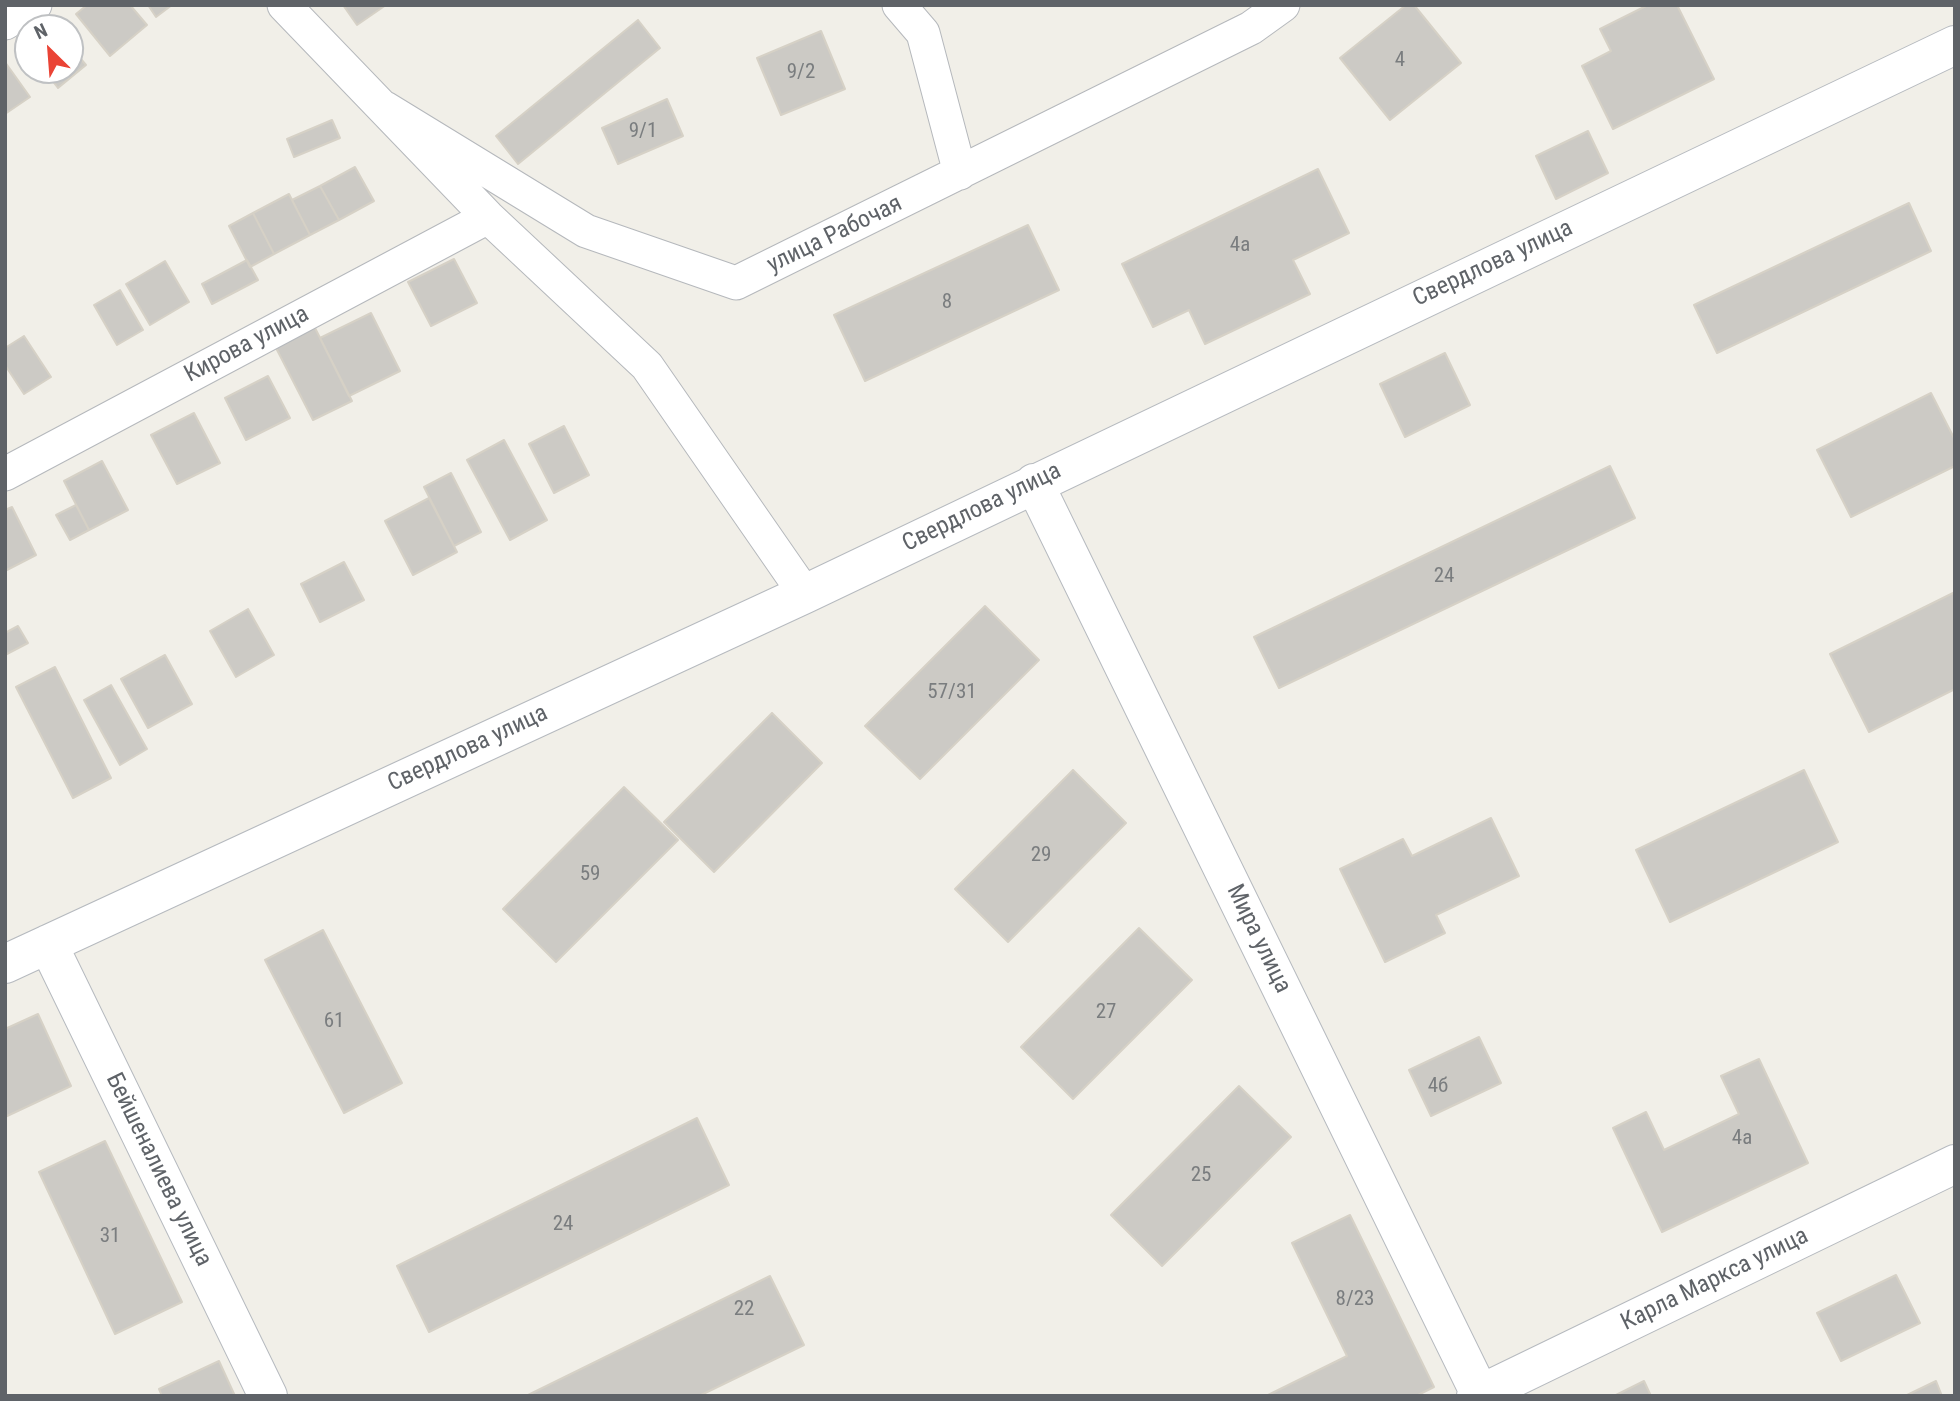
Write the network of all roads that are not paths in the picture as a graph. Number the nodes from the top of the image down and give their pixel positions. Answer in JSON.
{"nodes":[{"id":1,"x":35,"y":5,"type":"edge"},
{"id":2,"x":284,"y":5,"type":"edge"},
{"id":3,"x":899,"y":5,"type":"edge"},
{"id":4,"x":1283,"y":5,"type":"edge"},
{"id":5,"x":5,"y":23,"type":"edge"},
{"id":6,"x":1955,"y":45,"type":"edge"},
{"id":7,"x":385,"y":108,"type":"junction"},
{"id":8,"x":960,"y":173,"type":"junction"},
{"id":9,"x":488,"y":217,"type":"junction"},
{"id":10,"x":5,"y":474,"type":"edge"},
{"id":11,"x":1034,"y":483,"type":"junction"},
{"id":12,"x":805,"y":594,"type":"junction"},
{"id":13,"x":48,"y":944,"type":"junction"},
{"id":14,"x":5,"y":964,"type":"edge"},
{"id":15,"x":1955,"y":1164,"type":"edge"},
{"id":16,"x":1479,"y":1395,"type":"edge"},
{"id":17,"x":268,"y":1396,"type":"edge"}],
"edges":[{"from":1,"to":5,"type":"street"},
{"from":2,"to":7,"type":"street"},
{"from":3,"to":8,"type":"street"},
{"from":4,"to":8,"type":"street","name":"улица Рабочая"},
{"from":6,"to":11,"type":"street","name":"Свердлова улица"},
{"from":7,"to":8,"type":"street","name":"улица Рабочая"},
{"from":7,"to":9,"type":"street"},
{"from":9,"to":10,"type":"street","name":"Кирова улица"},
{"from":9,"to":12,"type":"street"},
{"from":11,"to":12,"type":"street","name":"Свердлова улица"},
{"from":11,"to":16,"type":"street","name":"Мира улица"},
{"from":12,"to":13,"type":"street","name":"Свердлова улица"},
{"from":13,"to":14,"type":"street","name":"Свердлова улица"},
{"from":13,"to":17,"type":"street","name":"Бейшеналиева улица"},
{"from":15,"to":16,"type":"street","name":"Карла Маркса улица"}]}
